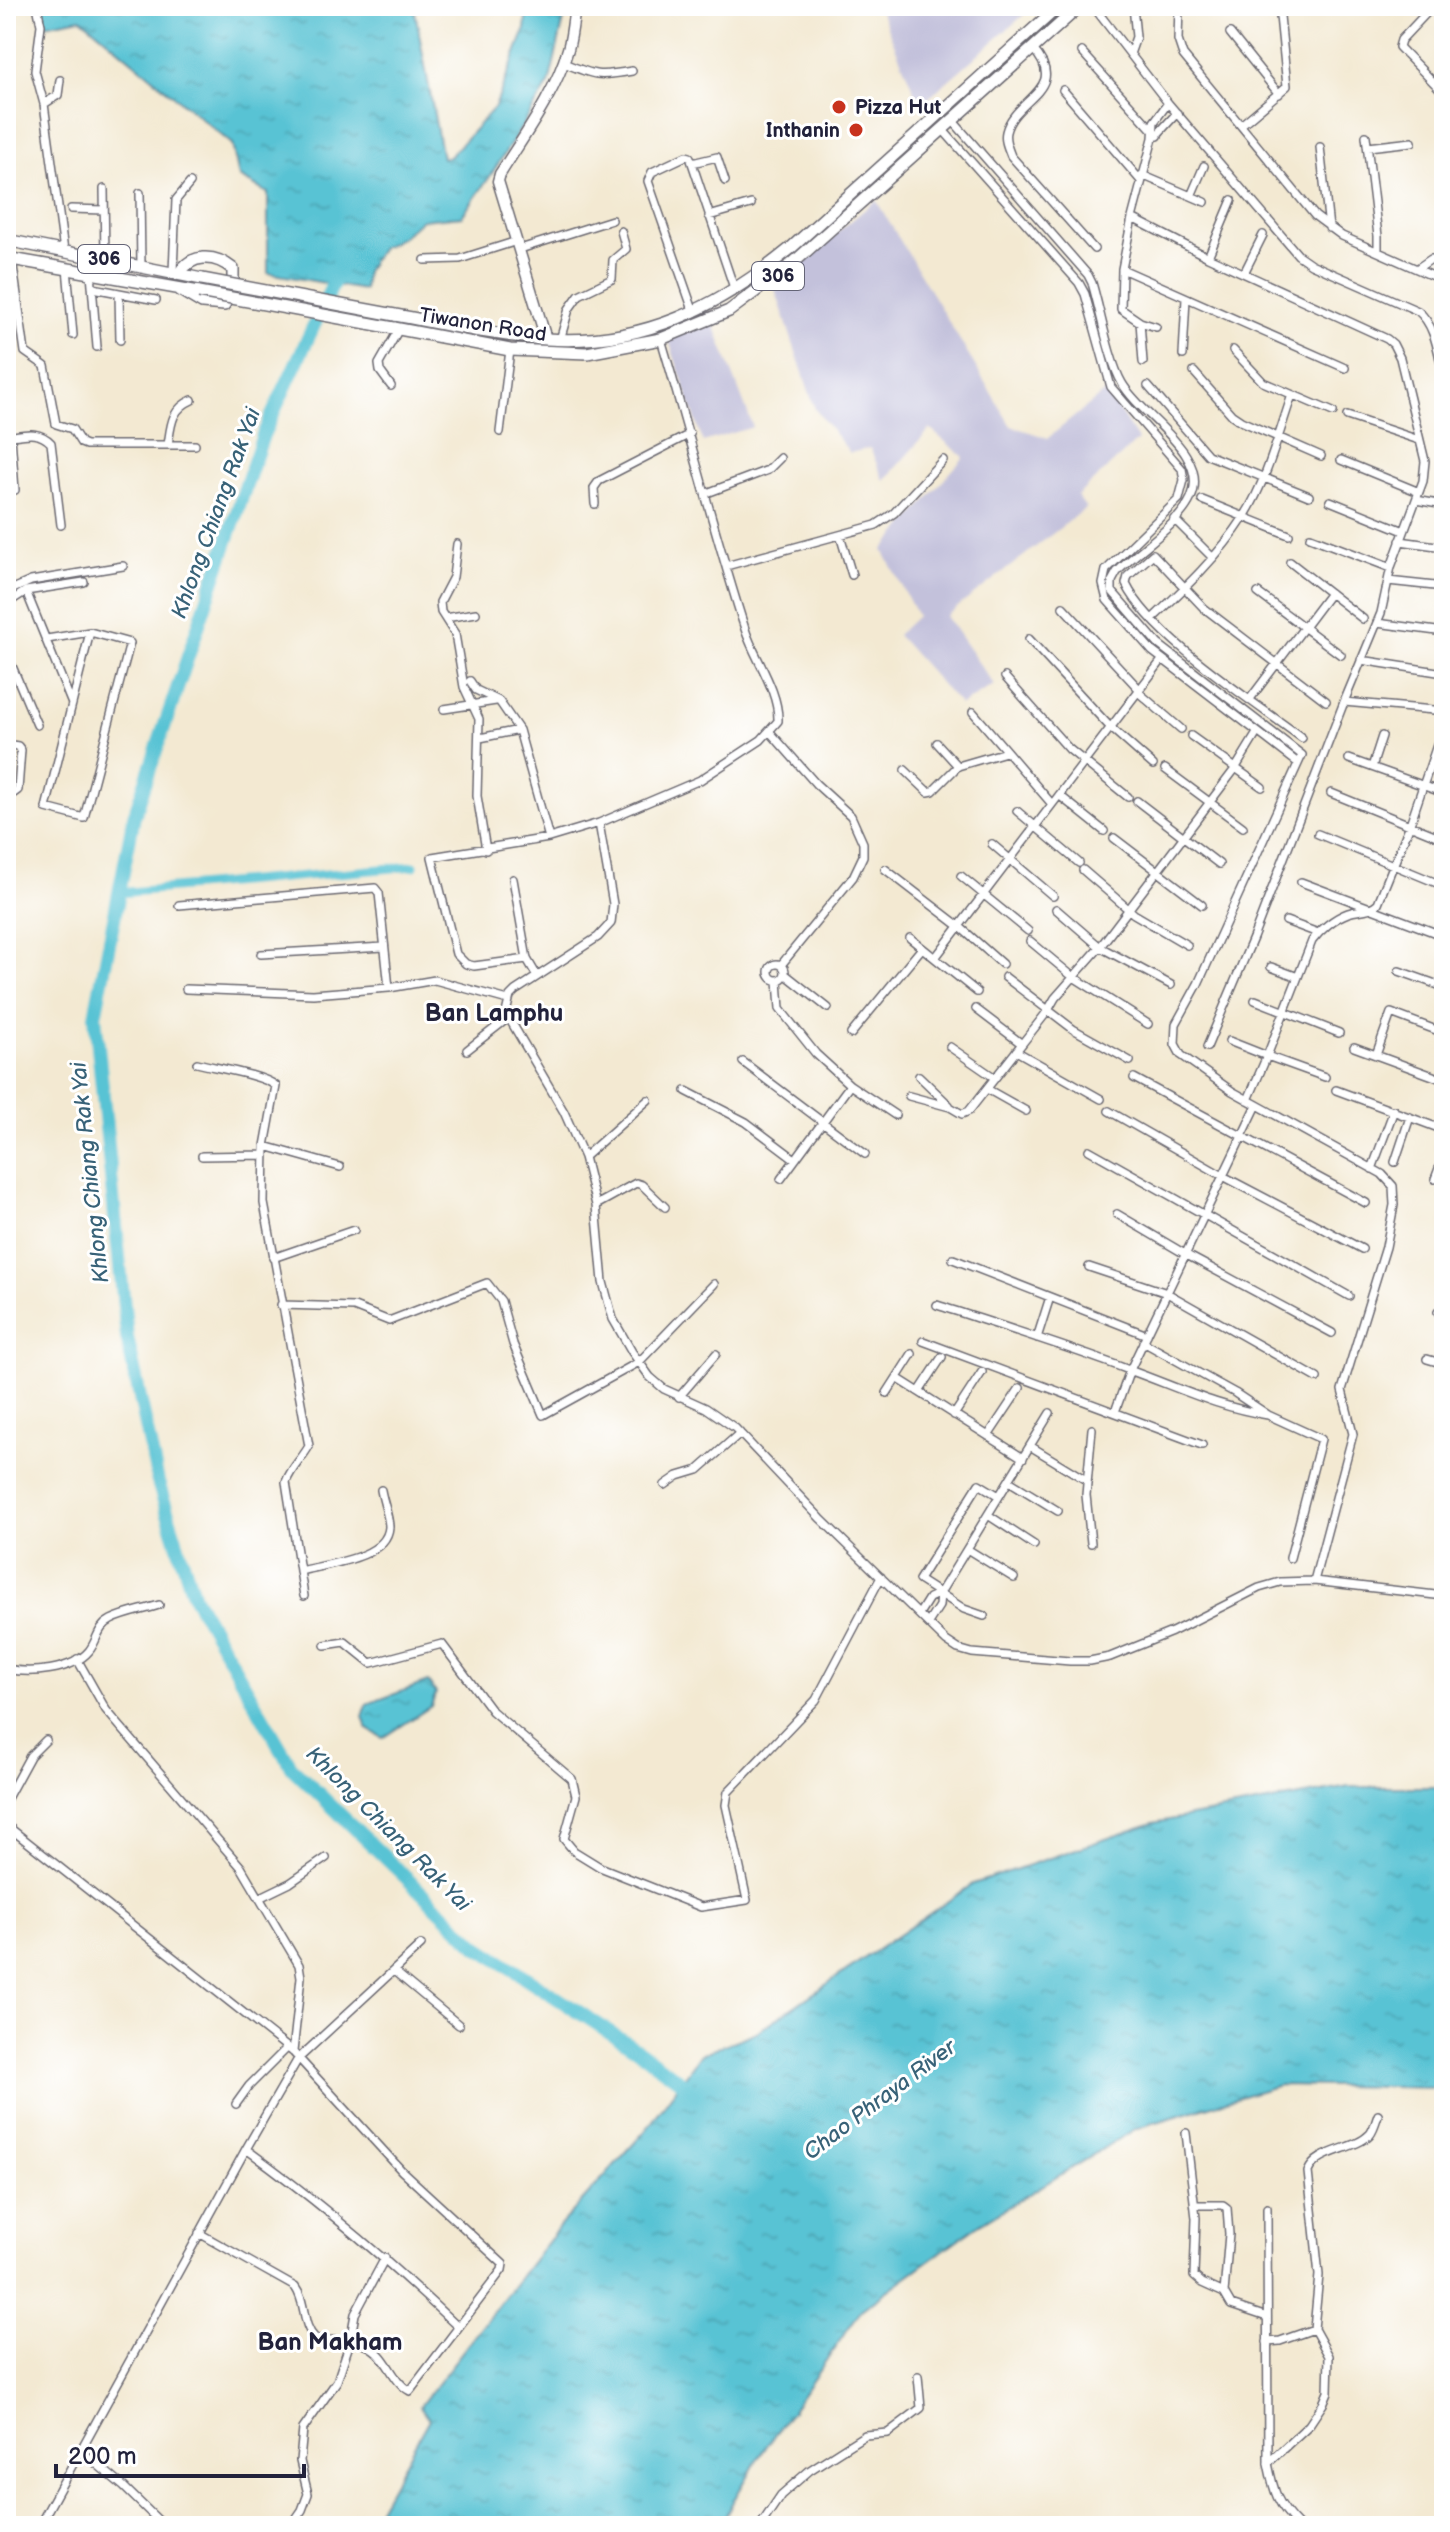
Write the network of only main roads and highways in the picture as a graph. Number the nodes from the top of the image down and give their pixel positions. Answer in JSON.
{"nodes":[{"id":1,"x":1059,"y":6,"type":"edge"},
{"id":2,"x":1080,"y":6,"type":"edge"},
{"id":3,"x":6,"y":240,"type":"edge"},
{"id":4,"x":9,"y":258,"type":"edge"},
{"id":5,"x":176,"y":273,"type":"junction"},
{"id":6,"x":176,"y":286,"type":"junction"}],
"edges":[{"from":1,"to":5,"type":"main road","name":"Tiwanon Road","number":"306","bridge":true},
{"from":2,"to":6,"type":"main road","name":"Tiwanon Road","number":"306","bridge":true},
{"from":3,"to":5,"type":"main road","name":"Tiwanon Road","number":"306"},
{"from":4,"to":6,"type":"main road","name":"Tiwanon Road","number":"306"},
{"from":5,"to":6,"type":"main road"}]}
